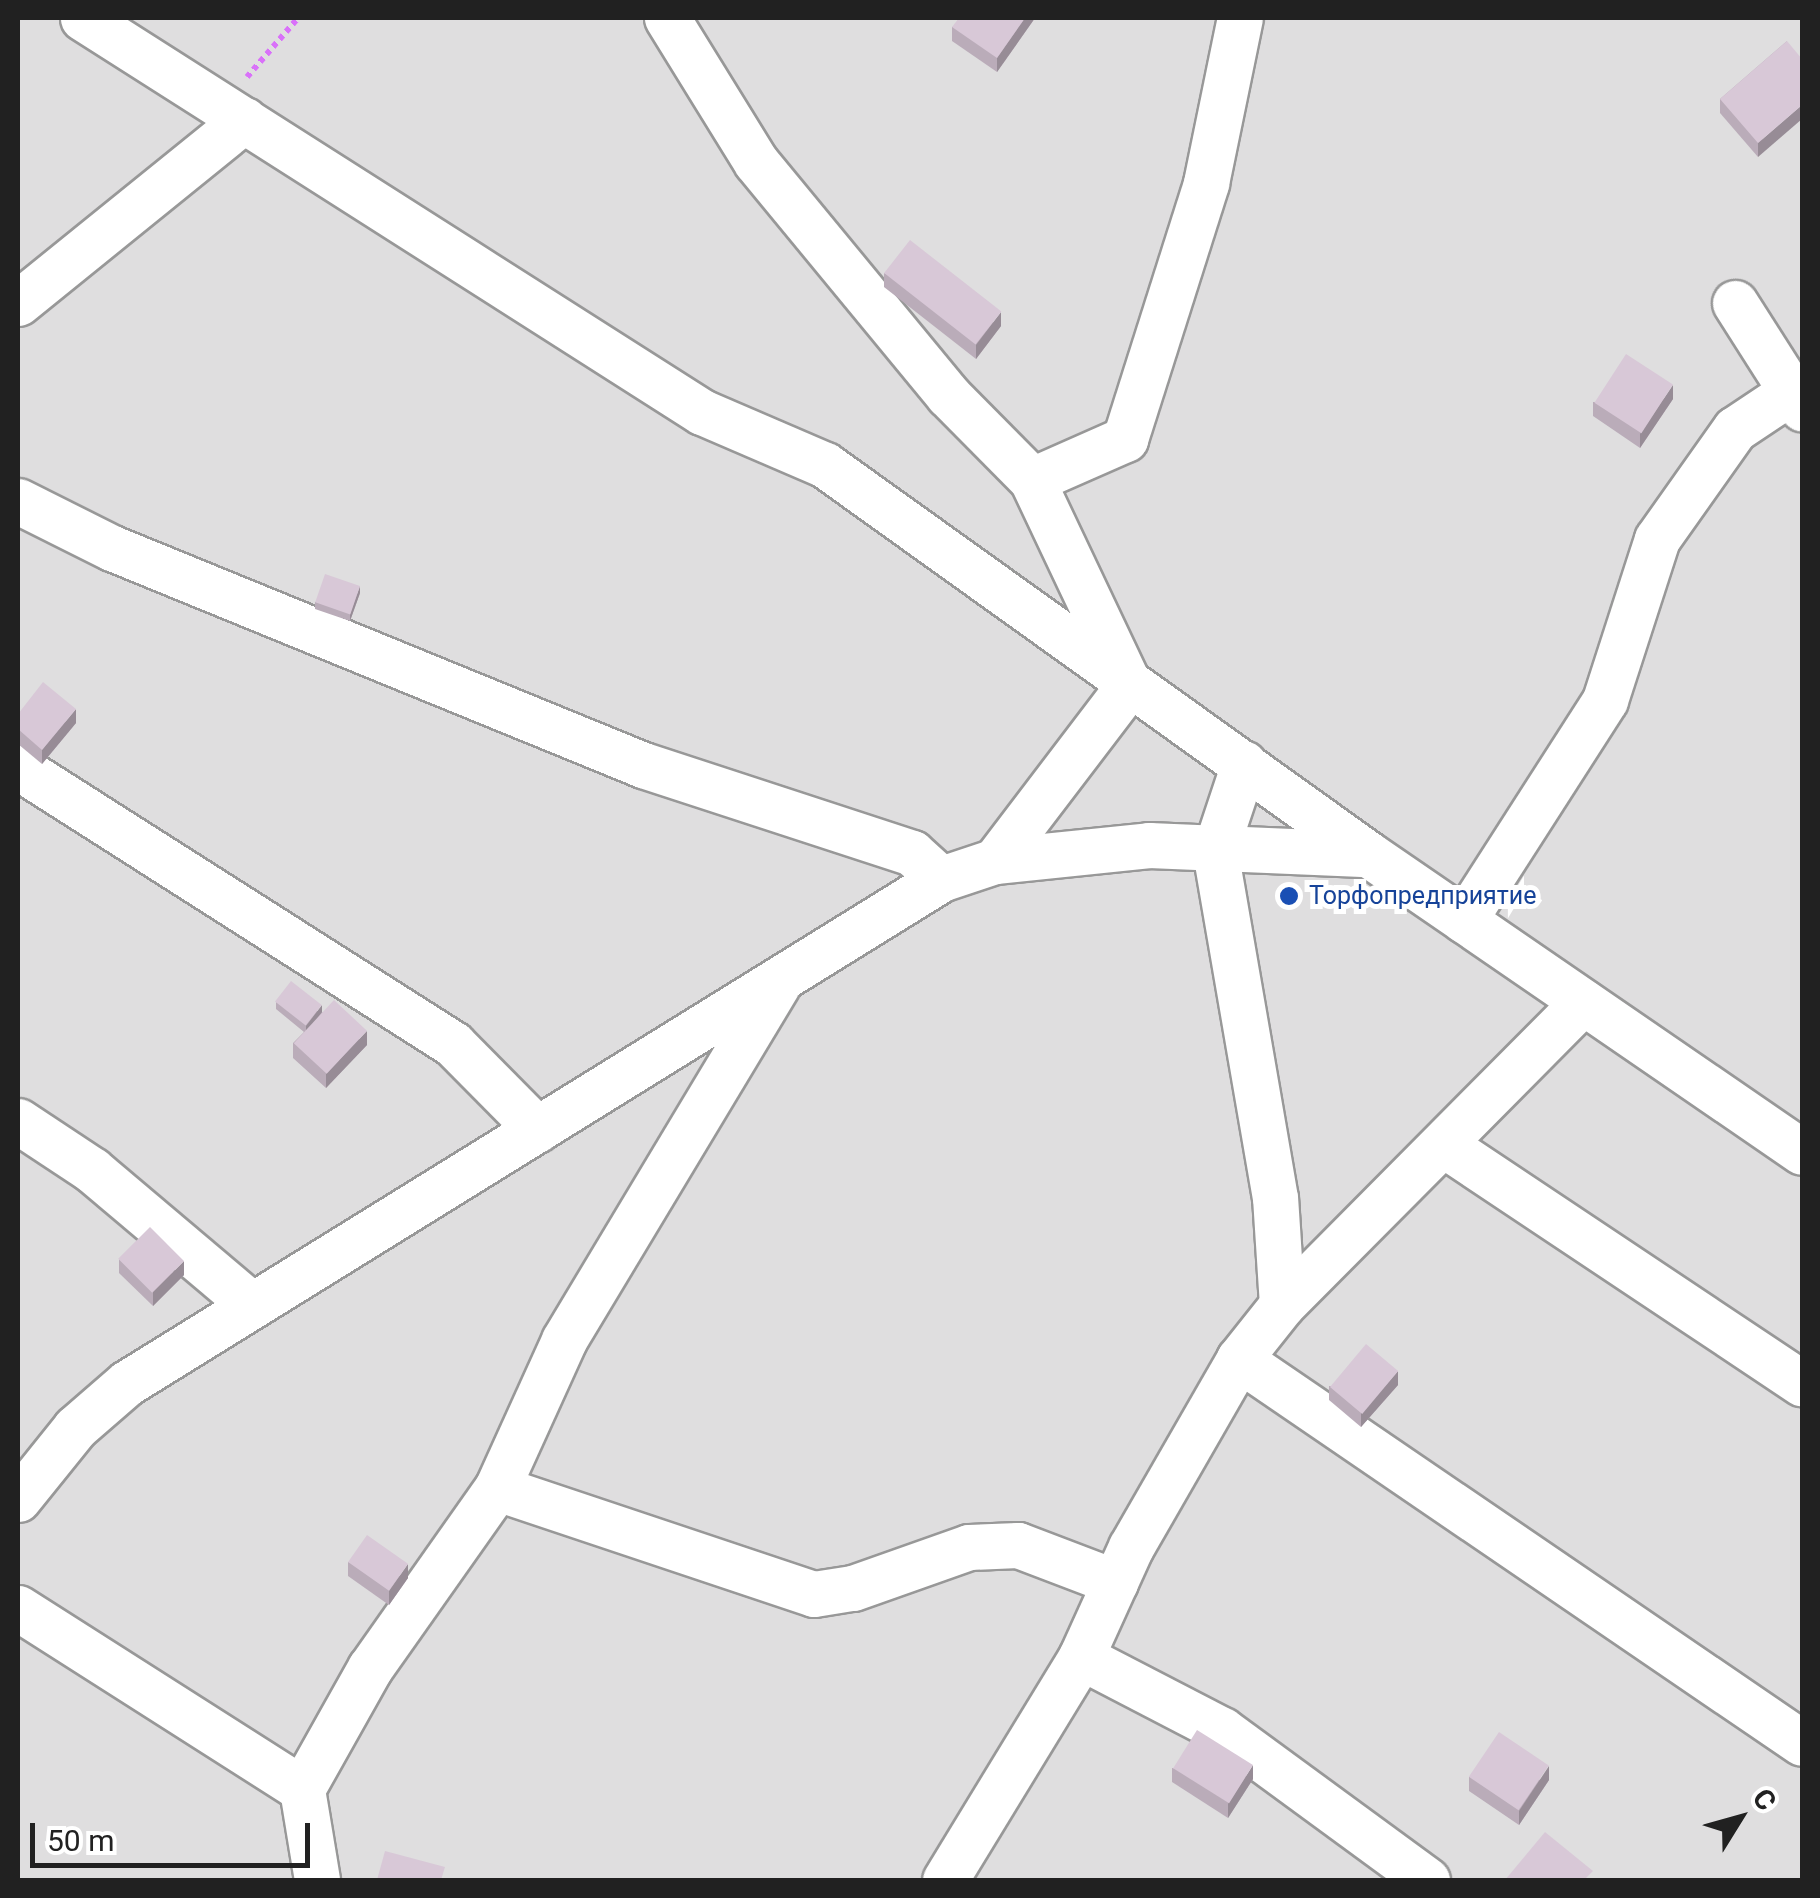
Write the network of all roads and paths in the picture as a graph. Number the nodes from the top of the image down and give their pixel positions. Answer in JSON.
{"nodes":[{"id":1,"x":83,"y":18,"type":"edge"},
{"id":2,"x":298,"y":18,"type":"edge"},
{"id":3,"x":667,"y":18,"type":"edge"},
{"id":4,"x":1240,"y":18,"type":"edge"},
{"id":5,"x":233,"y":113,"type":"junction"},
{"id":6,"x":18,"y":303,"type":"edge"},
{"id":7,"x":1736,"y":303,"type":"dead end"},
{"id":8,"x":1797,"y":400,"type":"edge"},
{"id":9,"x":1032,"y":480,"type":"junction"},
{"id":10,"x":18,"y":501,"type":"edge"},
{"id":11,"x":1129,"y":685,"type":"junction"},
{"id":12,"x":1244,"y":764,"type":"junction"},
{"id":13,"x":18,"y":768,"type":"edge"},
{"id":14,"x":1215,"y":851,"type":"junction"},
{"id":15,"x":1368,"y":854,"type":"junction"},
{"id":16,"x":995,"y":861,"type":"junction"},
{"id":17,"x":941,"y":879,"type":"junction"},
{"id":18,"x":1464,"y":920,"type":"junction"},
{"id":19,"x":781,"y":979,"type":"junction"},
{"id":20,"x":1582,"y":1002,"type":"junction"},
{"id":21,"x":18,"y":1121,"type":"edge"},
{"id":22,"x":538,"y":1129,"type":"junction"},
{"id":23,"x":1446,"y":1146,"type":"junction"},
{"id":24,"x":1802,"y":1152,"type":"edge"},
{"id":25,"x":252,"y":1305,"type":"junction"},
{"id":26,"x":1282,"y":1305,"type":"junction"},
{"id":27,"x":1239,"y":1359,"type":"junction"},
{"id":28,"x":1802,"y":1383,"type":"edge"},
{"id":29,"x":497,"y":1488,"type":"junction"},
{"id":30,"x":18,"y":1499,"type":"edge"},
{"id":31,"x":1115,"y":1582,"type":"junction"},
{"id":32,"x":18,"y":1608,"type":"edge"},
{"id":33,"x":1081,"y":1657,"type":"junction"},
{"id":34,"x":1802,"y":1743,"type":"edge"},
{"id":35,"x":302,"y":1789,"type":"junction"},
{"id":36,"x":317,"y":1880,"type":"edge"},
{"id":37,"x":946,"y":1880,"type":"edge"},
{"id":38,"x":1427,"y":1880,"type":"edge"}],
"edges":[{"from":1,"to":5,"type":"street"},
{"from":2,"to":5,"type":"path"},
{"from":3,"to":9,"type":"street"},
{"from":4,"to":9,"type":"street"},
{"from":5,"to":6,"type":"street"},
{"from":5,"to":11,"type":"street"},
{"from":7,"to":8,"type":"street"},
{"from":8,"to":18,"type":"street"},
{"from":9,"to":11,"type":"street"},
{"from":10,"to":17,"type":"street"},
{"from":11,"to":12,"type":"street"},
{"from":11,"to":16,"type":"street"},
{"from":12,"to":14,"type":"street"},
{"from":12,"to":15,"type":"street"},
{"from":13,"to":22,"type":"street"},
{"from":14,"to":15,"type":"street"},
{"from":14,"to":16,"type":"street"},
{"from":14,"to":26,"type":"street"},
{"from":15,"to":18,"type":"street"},
{"from":16,"to":17,"type":"street"},
{"from":17,"to":19,"type":"street"},
{"from":18,"to":20,"type":"street"},
{"from":19,"to":22,"type":"street"},
{"from":19,"to":29,"type":"street"},
{"from":20,"to":23,"type":"street"},
{"from":20,"to":24,"type":"street"},
{"from":21,"to":25,"type":"street"},
{"from":22,"to":25,"type":"street"},
{"from":23,"to":26,"type":"street"},
{"from":23,"to":28,"type":"street"},
{"from":25,"to":30,"type":"street"},
{"from":26,"to":27,"type":"street"},
{"from":27,"to":31,"type":"street"},
{"from":27,"to":34,"type":"street"},
{"from":29,"to":31,"type":"street"},
{"from":29,"to":35,"type":"street"},
{"from":31,"to":33,"type":"street"},
{"from":32,"to":35,"type":"street"},
{"from":33,"to":37,"type":"street"},
{"from":33,"to":38,"type":"street"},
{"from":35,"to":36,"type":"street"}]}
